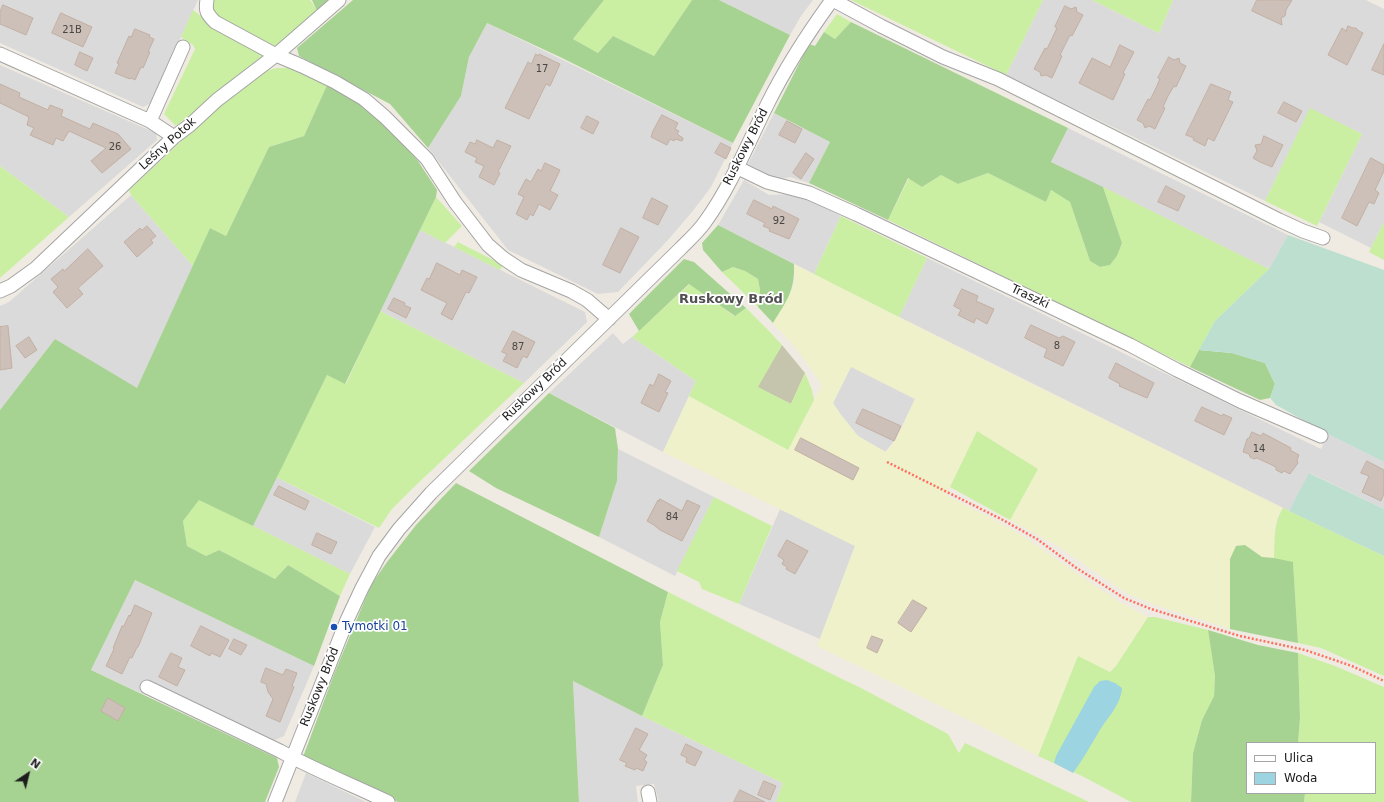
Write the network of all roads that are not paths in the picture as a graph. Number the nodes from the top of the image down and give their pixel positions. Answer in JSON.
{"nodes":[{"id":1,"x":207,"y":0,"type":"edge"},
{"id":2,"x":339,"y":0,"type":"edge"},
{"id":3,"x":833,"y":0,"type":"edge"},
{"id":4,"x":183,"y":47,"type":"dead end"},
{"id":5,"x":0,"y":54,"type":"edge"},
{"id":6,"x":276,"y":56,"type":"junction"},
{"id":7,"x":150,"y":121,"type":"junction"},
{"id":8,"x":174,"y":137,"type":"junction"},
{"id":9,"x":736,"y":167,"type":"junction"},
{"id":10,"x":1322,"y":238,"type":"dead end"},
{"id":11,"x":0,"y":291,"type":"edge"},
{"id":12,"x":609,"y":318,"type":"junction"},
{"id":13,"x":1321,"y":436,"type":"dead end"},
{"id":14,"x":147,"y":687,"type":"dead end"},
{"id":15,"x":292,"y":758,"type":"junction"},
{"id":16,"x":275,"y":802,"type":"edge"},
{"id":17,"x":388,"y":802,"type":"edge"}],
"edges":[{"from":1,"to":6,"type":"street"},
{"from":2,"to":6,"type":"street","name":"Leśny Potok"},
{"from":3,"to":9,"type":"street","name":"Ruskowy Bród"},
{"from":3,"to":10,"type":"street"},
{"from":4,"to":7,"type":"street"},
{"from":5,"to":7,"type":"street"},
{"from":6,"to":8,"type":"street","name":"Leśny Potok"},
{"from":6,"to":12,"type":"street"},
{"from":7,"to":8,"type":"street"},
{"from":8,"to":11,"type":"street","name":"Leśny Potok"},
{"from":9,"to":12,"type":"street","name":"Ruskowy Bród"},
{"from":9,"to":13,"type":"street","name":"Traszki"},
{"from":12,"to":15,"type":"street","name":"Ruskowy Bród"},
{"from":14,"to":15,"type":"street"},
{"from":15,"to":16,"type":"street","name":"Ruskowy Bród"},
{"from":15,"to":17,"type":"street"}]}
